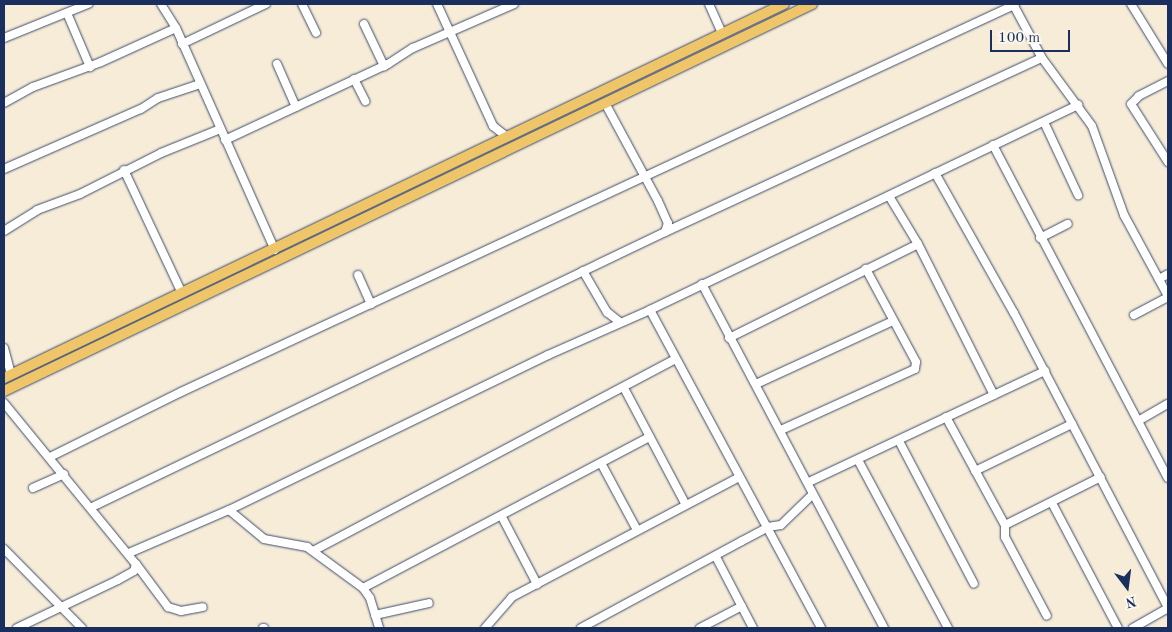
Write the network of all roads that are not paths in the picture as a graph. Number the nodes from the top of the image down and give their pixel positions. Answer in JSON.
{"nodes":[{"id":1,"x":88,"y":4,"type":"edge"},
{"id":2,"x":161,"y":4,"type":"edge"},
{"id":3,"x":266,"y":4,"type":"edge"},
{"id":4,"x":302,"y":4,"type":"edge"},
{"id":5,"x":437,"y":4,"type":"edge"},
{"id":6,"x":514,"y":4,"type":"edge"},
{"id":7,"x":709,"y":4,"type":"edge"},
{"id":8,"x":781,"y":4,"type":"edge"},
{"id":9,"x":812,"y":4,"type":"edge"},
{"id":10,"x":1013,"y":4,"type":"edge"},
{"id":11,"x":1131,"y":4,"type":"edge"},
{"id":12,"x":67,"y":13,"type":"junction"},
{"id":13,"x":364,"y":24,"type":"dead end"},
{"id":14,"x":176,"y":28,"type":"junction"},
{"id":15,"x":450,"y":32,"type":"junction"},
{"id":16,"x":316,"y":33,"type":"dead end"},
{"id":17,"x":722,"y":33,"type":"junction"},
{"id":18,"x":4,"y":38,"type":"edge"},
{"id":19,"x":182,"y":44,"type":"junction"},
{"id":20,"x":1042,"y":58,"type":"junction"},
{"id":21,"x":277,"y":64,"type":"dead end"},
{"id":22,"x":1168,"y":64,"type":"edge"},
{"id":23,"x":384,"y":66,"type":"junction"},
{"id":24,"x":90,"y":67,"type":"junction"},
{"id":25,"x":354,"y":79,"type":"junction"},
{"id":26,"x":1168,"y":81,"type":"edge"},
{"id":27,"x":200,"y":84,"type":"junction"},
{"id":28,"x":365,"y":101,"type":"dead end"},
{"id":29,"x":4,"y":102,"type":"edge"},
{"id":30,"x":605,"y":103,"type":"junction"},
{"id":31,"x":1078,"y":105,"type":"junction"},
{"id":32,"x":296,"y":108,"type":"junction"},
{"id":33,"x":1044,"y":122,"type":"junction"},
{"id":34,"x":220,"y":129,"type":"junction"},
{"id":35,"x":507,"y":137,"type":"junction"},
{"id":36,"x":225,"y":140,"type":"junction"},
{"id":37,"x":993,"y":145,"type":"junction"},
{"id":38,"x":1168,"y":162,"type":"edge"},
{"id":39,"x":4,"y":169,"type":"edge"},
{"id":40,"x":124,"y":170,"type":"junction"},
{"id":41,"x":439,"y":170,"type":"junction"},
{"id":42,"x":935,"y":173,"type":"junction"},
{"id":43,"x":644,"y":176,"type":"junction"},
{"id":44,"x":444,"y":180,"type":"junction"},
{"id":45,"x":1078,"y":195,"type":"dead end"},
{"id":46,"x":889,"y":196,"type":"junction"},
{"id":47,"x":1068,"y":224,"type":"dead end"},
{"id":48,"x":668,"y":229,"type":"junction"},
{"id":49,"x":4,"y":230,"type":"edge"},
{"id":50,"x":1040,"y":238,"type":"junction"},
{"id":51,"x":918,"y":244,"type":"junction"},
{"id":52,"x":275,"y":250,"type":"junction"},
{"id":53,"x":866,"y":269,"type":"junction"},
{"id":54,"x":583,"y":271,"type":"junction"},
{"id":55,"x":1168,"y":274,"type":"edge"},
{"id":56,"x":358,"y":276,"type":"dead end"},
{"id":57,"x":1159,"y":279,"type":"junction"},
{"id":58,"x":702,"y":284,"type":"junction"},
{"id":59,"x":182,"y":293,"type":"junction"},
{"id":60,"x":1168,"y":297,"type":"edge"},
{"id":61,"x":371,"y":304,"type":"junction"},
{"id":62,"x":650,"y":310,"type":"junction"},
{"id":63,"x":1134,"y":315,"type":"dead end"},
{"id":64,"x":893,"y":321,"type":"junction"},
{"id":65,"x":620,"y":322,"type":"junction"},
{"id":66,"x":729,"y":338,"type":"junction"},
{"id":67,"x":4,"y":348,"type":"edge"},
{"id":68,"x":675,"y":359,"type":"junction"},
{"id":69,"x":1044,"y":371,"type":"junction"},
{"id":70,"x":7,"y":376,"type":"edge"},
{"id":71,"x":756,"y":384,"type":"junction"},
{"id":72,"x":624,"y":388,"type":"junction"},
{"id":73,"x":4,"y":391,"type":"edge"},
{"id":74,"x":994,"y":395,"type":"junction"},
{"id":75,"x":4,"y":403,"type":"edge"},
{"id":76,"x":1168,"y":404,"type":"edge"},
{"id":77,"x":946,"y":417,"type":"junction"},
{"id":78,"x":1138,"y":422,"type":"junction"},
{"id":79,"x":1072,"y":424,"type":"junction"},
{"id":80,"x":781,"y":430,"type":"junction"},
{"id":81,"x":650,"y":437,"type":"junction"},
{"id":82,"x":899,"y":441,"type":"junction"},
{"id":83,"x":50,"y":457,"type":"junction"},
{"id":84,"x":858,"y":460,"type":"junction"},
{"id":85,"x":601,"y":464,"type":"junction"},
{"id":86,"x":975,"y":471,"type":"junction"},
{"id":87,"x":64,"y":474,"type":"junction"},
{"id":88,"x":1101,"y":477,"type":"junction"},
{"id":89,"x":738,"y":478,"type":"junction"},
{"id":90,"x":1168,"y":478,"type":"edge"},
{"id":91,"x":809,"y":482,"type":"junction"},
{"id":92,"x":33,"y":488,"type":"dead end"},
{"id":93,"x":812,"y":494,"type":"junction"},
{"id":94,"x":1052,"y":503,"type":"junction"},
{"id":95,"x":686,"y":505,"type":"junction"},
{"id":96,"x":92,"y":507,"type":"junction"},
{"id":97,"x":229,"y":510,"type":"junction"},
{"id":98,"x":502,"y":517,"type":"junction"},
{"id":99,"x":1005,"y":525,"type":"junction"},
{"id":100,"x":768,"y":527,"type":"junction"},
{"id":101,"x":636,"y":530,"type":"junction"},
{"id":102,"x":4,"y":549,"type":"edge"},
{"id":103,"x":313,"y":551,"type":"junction"},
{"id":104,"x":129,"y":553,"type":"junction"},
{"id":105,"x":716,"y":557,"type":"junction"},
{"id":106,"x":136,"y":564,"type":"junction"},
{"id":107,"x":537,"y":584,"type":"junction"},
{"id":108,"x":974,"y":584,"type":"dead end"},
{"id":109,"x":363,"y":588,"type":"junction"},
{"id":110,"x":429,"y":602,"type":"dead end"},
{"id":111,"x":742,"y":606,"type":"junction"},
{"id":112,"x":60,"y":607,"type":"junction"},
{"id":113,"x":203,"y":607,"type":"dead end"},
{"id":114,"x":1168,"y":608,"type":"edge"},
{"id":115,"x":376,"y":615,"type":"junction"},
{"id":116,"x":1047,"y":616,"type":"dead end"},
{"id":117,"x":490,"y":626,"type":"edge"},
{"id":118,"x":17,"y":628,"type":"edge"},
{"id":119,"x":82,"y":628,"type":"edge"},
{"id":120,"x":379,"y":628,"type":"edge"},
{"id":121,"x":581,"y":628,"type":"edge"},
{"id":122,"x":700,"y":628,"type":"edge"},
{"id":123,"x":753,"y":628,"type":"edge"},
{"id":124,"x":821,"y":628,"type":"edge"},
{"id":125,"x":884,"y":628,"type":"edge"},
{"id":126,"x":948,"y":628,"type":"edge"},
{"id":127,"x":1118,"y":628,"type":"edge"},
{"id":128,"x":1134,"y":628,"type":"edge"}],
"edges":[{"from":1,"to":12,"type":"street"},
{"from":2,"to":14,"type":"street"},
{"from":3,"to":19,"type":"street"},
{"from":4,"to":16,"type":"street"},
{"from":5,"to":15,"type":"street"},
{"from":6,"to":15,"type":"street"},
{"from":7,"to":17,"type":"street"},
{"from":8,"to":17,"type":"main road"},
{"from":9,"to":30,"type":"main road"},
{"from":10,"to":20,"type":"street"},
{"from":10,"to":43,"type":"street"},
{"from":11,"to":22,"type":"street"},
{"from":12,"to":18,"type":"street"},
{"from":12,"to":24,"type":"street"},
{"from":13,"to":23,"type":"street"},
{"from":14,"to":19,"type":"street"},
{"from":14,"to":24,"type":"street"},
{"from":15,"to":23,"type":"street"},
{"from":15,"to":35,"type":"street"},
{"from":17,"to":35,"type":"main road"},
{"from":19,"to":27,"type":"street"},
{"from":20,"to":31,"type":"street"},
{"from":20,"to":48,"type":"street"},
{"from":21,"to":32,"type":"street"},
{"from":23,"to":25,"type":"street"},
{"from":24,"to":29,"type":"street"},
{"from":25,"to":28,"type":"street"},
{"from":25,"to":32,"type":"street"},
{"from":26,"to":38,"type":"street"},
{"from":27,"to":34,"type":"street"},
{"from":27,"to":39,"type":"street"},
{"from":30,"to":43,"type":"street"},
{"from":30,"to":44,"type":"main road"},
{"from":31,"to":33,"type":"street"},
{"from":31,"to":57,"type":"street"},
{"from":32,"to":36,"type":"street"},
{"from":33,"to":37,"type":"street"},
{"from":33,"to":45,"type":"street"},
{"from":34,"to":36,"type":"street"},
{"from":34,"to":40,"type":"street"},
{"from":35,"to":41,"type":"main road"},
{"from":36,"to":52,"type":"street"},
{"from":37,"to":42,"type":"street"},
{"from":37,"to":50,"type":"street"},
{"from":40,"to":49,"type":"street"},
{"from":40,"to":59,"type":"street"},
{"from":41,"to":44,"type":"main road"},
{"from":41,"to":52,"type":"main road"},
{"from":42,"to":46,"type":"street"},
{"from":42,"to":69,"type":"street"},
{"from":43,"to":48,"type":"street"},
{"from":43,"to":61,"type":"street"},
{"from":44,"to":73,"type":"main road"},
{"from":46,"to":51,"type":"street"},
{"from":46,"to":58,"type":"street"},
{"from":47,"to":50,"type":"street"},
{"from":48,"to":54,"type":"street"},
{"from":50,"to":78,"type":"street"},
{"from":51,"to":53,"type":"street"},
{"from":51,"to":74,"type":"street"},
{"from":52,"to":59,"type":"main road"},
{"from":53,"to":64,"type":"street"},
{"from":53,"to":66,"type":"street"},
{"from":54,"to":65,"type":"street"},
{"from":54,"to":96,"type":"street"},
{"from":55,"to":57,"type":"street"},
{"from":56,"to":61,"type":"street"},
{"from":57,"to":60,"type":"street"},
{"from":58,"to":62,"type":"street"},
{"from":58,"to":66,"type":"street"},
{"from":59,"to":70,"type":"main road"},
{"from":60,"to":63,"type":"street"},
{"from":61,"to":83,"type":"street"},
{"from":62,"to":65,"type":"street"},
{"from":62,"to":68,"type":"street"},
{"from":64,"to":71,"type":"street"},
{"from":64,"to":80,"type":"street"},
{"from":65,"to":97,"type":"street"},
{"from":66,"to":71,"type":"street"},
{"from":67,"to":70,"type":"street"},
{"from":68,"to":72,"type":"street"},
{"from":68,"to":89,"type":"street"},
{"from":69,"to":74,"type":"street"},
{"from":69,"to":79,"type":"street"},
{"from":71,"to":80,"type":"street"},
{"from":72,"to":81,"type":"street"},
{"from":72,"to":103,"type":"street"},
{"from":74,"to":77,"type":"street"},
{"from":75,"to":83,"type":"street"},
{"from":76,"to":78,"type":"street"},
{"from":77,"to":82,"type":"street"},
{"from":77,"to":86,"type":"street"},
{"from":78,"to":90,"type":"street"},
{"from":79,"to":86,"type":"street"},
{"from":79,"to":88,"type":"street"},
{"from":80,"to":91,"type":"street"},
{"from":81,"to":85,"type":"street"},
{"from":81,"to":95,"type":"street"},
{"from":82,"to":84,"type":"street"},
{"from":82,"to":108,"type":"street"},
{"from":83,"to":87,"type":"street"},
{"from":84,"to":91,"type":"street"},
{"from":84,"to":126,"type":"street"},
{"from":85,"to":98,"type":"street"},
{"from":85,"to":101,"type":"street"},
{"from":86,"to":99,"type":"street"},
{"from":87,"to":92,"type":"street"},
{"from":87,"to":96,"type":"street"},
{"from":88,"to":94,"type":"street"},
{"from":88,"to":114,"type":"street"},
{"from":89,"to":95,"type":"street"},
{"from":89,"to":100,"type":"street"},
{"from":91,"to":93,"type":"street"},
{"from":93,"to":100,"type":"street"},
{"from":93,"to":125,"type":"street"},
{"from":94,"to":99,"type":"street"},
{"from":94,"to":127,"type":"street"},
{"from":95,"to":101,"type":"street"},
{"from":96,"to":104,"type":"street"},
{"from":97,"to":103,"type":"street"},
{"from":97,"to":104,"type":"street"},
{"from":98,"to":107,"type":"street"},
{"from":98,"to":109,"type":"street"},
{"from":99,"to":116,"type":"street"},
{"from":100,"to":105,"type":"street"},
{"from":100,"to":124,"type":"street"},
{"from":101,"to":107,"type":"street"},
{"from":102,"to":112,"type":"street"},
{"from":103,"to":109,"type":"street"},
{"from":104,"to":106,"type":"street"},
{"from":105,"to":111,"type":"street"},
{"from":105,"to":121,"type":"street"},
{"from":106,"to":112,"type":"street"},
{"from":106,"to":113,"type":"street"},
{"from":107,"to":117,"type":"street"},
{"from":109,"to":115,"type":"street"},
{"from":110,"to":115,"type":"street"},
{"from":111,"to":122,"type":"street"},
{"from":111,"to":123,"type":"street"},
{"from":112,"to":118,"type":"street"},
{"from":112,"to":119,"type":"street"},
{"from":114,"to":128,"type":"street"},
{"from":115,"to":120,"type":"street"}]}
